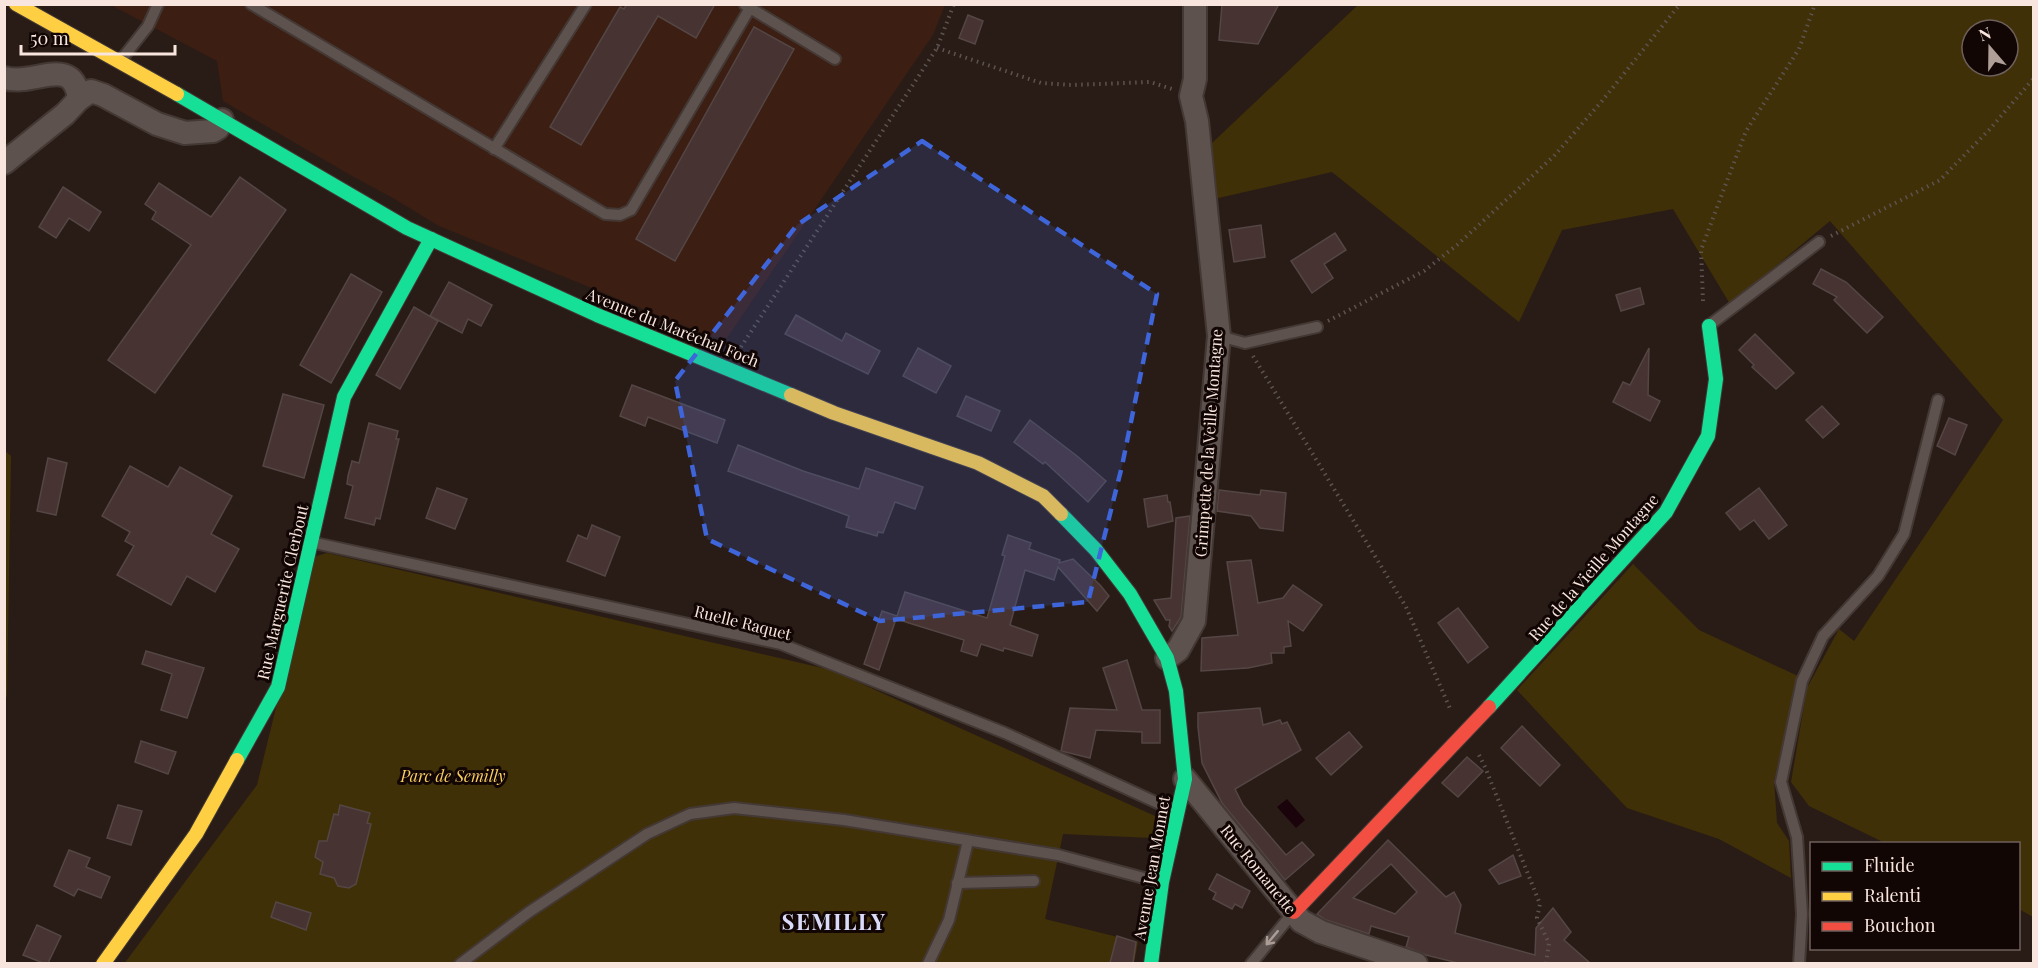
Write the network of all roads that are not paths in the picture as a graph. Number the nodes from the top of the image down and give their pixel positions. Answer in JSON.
{"nodes":[{"id":1,"x":16,"y":4,"type":"edge"},
{"id":2,"x":158,"y":4,"type":"edge"},
{"id":3,"x":251,"y":4,"type":"edge"},
{"id":4,"x":586,"y":4,"type":"edge"},
{"id":5,"x":1195,"y":4,"type":"edge"},
{"id":6,"x":747,"y":6,"type":"edge"},
{"id":7,"x":835,"y":59,"type":"dead end"},
{"id":8,"x":119,"y":62,"type":"junction"},
{"id":9,"x":5,"y":78,"type":"edge"},
{"id":10,"x":80,"y":99,"type":"junction"},
{"id":11,"x":222,"y":120,"type":"junction"},
{"id":12,"x":494,"y":149,"type":"junction"},
{"id":13,"x":4,"y":163,"type":"edge"},
{"id":14,"x":431,"y":239,"type":"junction"},
{"id":15,"x":1819,"y":242,"type":"road end"},
{"id":16,"x":1709,"y":326,"type":"joint"},
{"id":17,"x":1317,"y":327,"type":"road end"},
{"id":18,"x":1219,"y":336,"type":"junction"},
{"id":19,"x":1938,"y":400,"type":"dead end"},
{"id":20,"x":312,"y":542,"type":"junction"},
{"id":21,"x":1167,"y":658,"type":"junction"},
{"id":22,"x":1185,"y":779,"type":"junction"},
{"id":23,"x":1178,"y":813,"type":"junction"},
{"id":24,"x":968,"y":841,"type":"junction"},
{"id":25,"x":1034,"y":881,"type":"dead end"},
{"id":26,"x":1162,"y":882,"type":"junction"},
{"id":27,"x":957,"y":883,"type":"junction"},
{"id":28,"x":1294,"y":912,"type":"junction"},
{"id":29,"x":103,"y":963,"type":"edge"},
{"id":30,"x":460,"y":963,"type":"edge"},
{"id":31,"x":928,"y":963,"type":"edge"},
{"id":32,"x":1151,"y":963,"type":"edge"},
{"id":33,"x":1251,"y":963,"type":"edge"},
{"id":34,"x":1416,"y":963,"type":"edge"},
{"id":35,"x":1799,"y":963,"type":"edge"}],
"edges":[{"from":1,"to":8,"type":"main road","name":"Avenue du Maréchal Foch"},
{"from":2,"to":8,"type":"lane"},
{"from":3,"to":12,"type":"lane"},
{"from":4,"to":12,"type":"lane"},
{"from":5,"to":18,"type":"street","name":"Grimpette de la Veille Montagne"},
{"from":6,"to":7,"type":"lane"},
{"from":6,"to":12,"type":"lane"},
{"from":8,"to":11,"type":"main road","name":"Avenue du Maréchal Foch"},
{"from":9,"to":10,"type":"street"},
{"from":10,"to":11,"type":"street"},
{"from":10,"to":13,"type":"street"},
{"from":11,"to":14,"type":"main road","name":"Avenue du Maréchal Foch"},
{"from":14,"to":20,"type":"main road","name":"Rue Marguerite Clerbout"},
{"from":14,"to":21,"type":"main road","name":"Avenue du Maréchal Foch"},
{"from":15,"to":16,"type":"lane"},
{"from":16,"to":28,"type":"main road","name":"Rue de la Vieille Montagne"},
{"from":17,"to":18,"type":"lane"},
{"from":18,"to":21,"type":"street","name":"Grimpette de la Veille Montagne"},
{"from":19,"to":35,"type":"lane"},
{"from":20,"to":23,"type":"lane","name":"Ruelle Raquet"},
{"from":20,"to":29,"type":"main road","name":"Rue Marguerite Clerbout"},
{"from":21,"to":22,"type":"main road","name":"Avenue du Maréchal Foch"},
{"from":22,"to":23,"type":"main road","name":"Avenue Jean Monnet"},
{"from":22,"to":28,"type":"street","name":"Rue Romanette"},
{"from":23,"to":26,"type":"main road","name":"Avenue Jean Monnet"},
{"from":24,"to":26,"type":"lane"},
{"from":24,"to":27,"type":"lane"},
{"from":24,"to":30,"type":"lane"},
{"from":25,"to":27,"type":"lane"},
{"from":26,"to":32,"type":"main road","name":"Avenue Jean Monnet"},
{"from":27,"to":31,"type":"lane"},
{"from":28,"to":33,"type":"lane","one_way":true},
{"from":28,"to":34,"type":"street","name":"Rue Romanette"}]}
